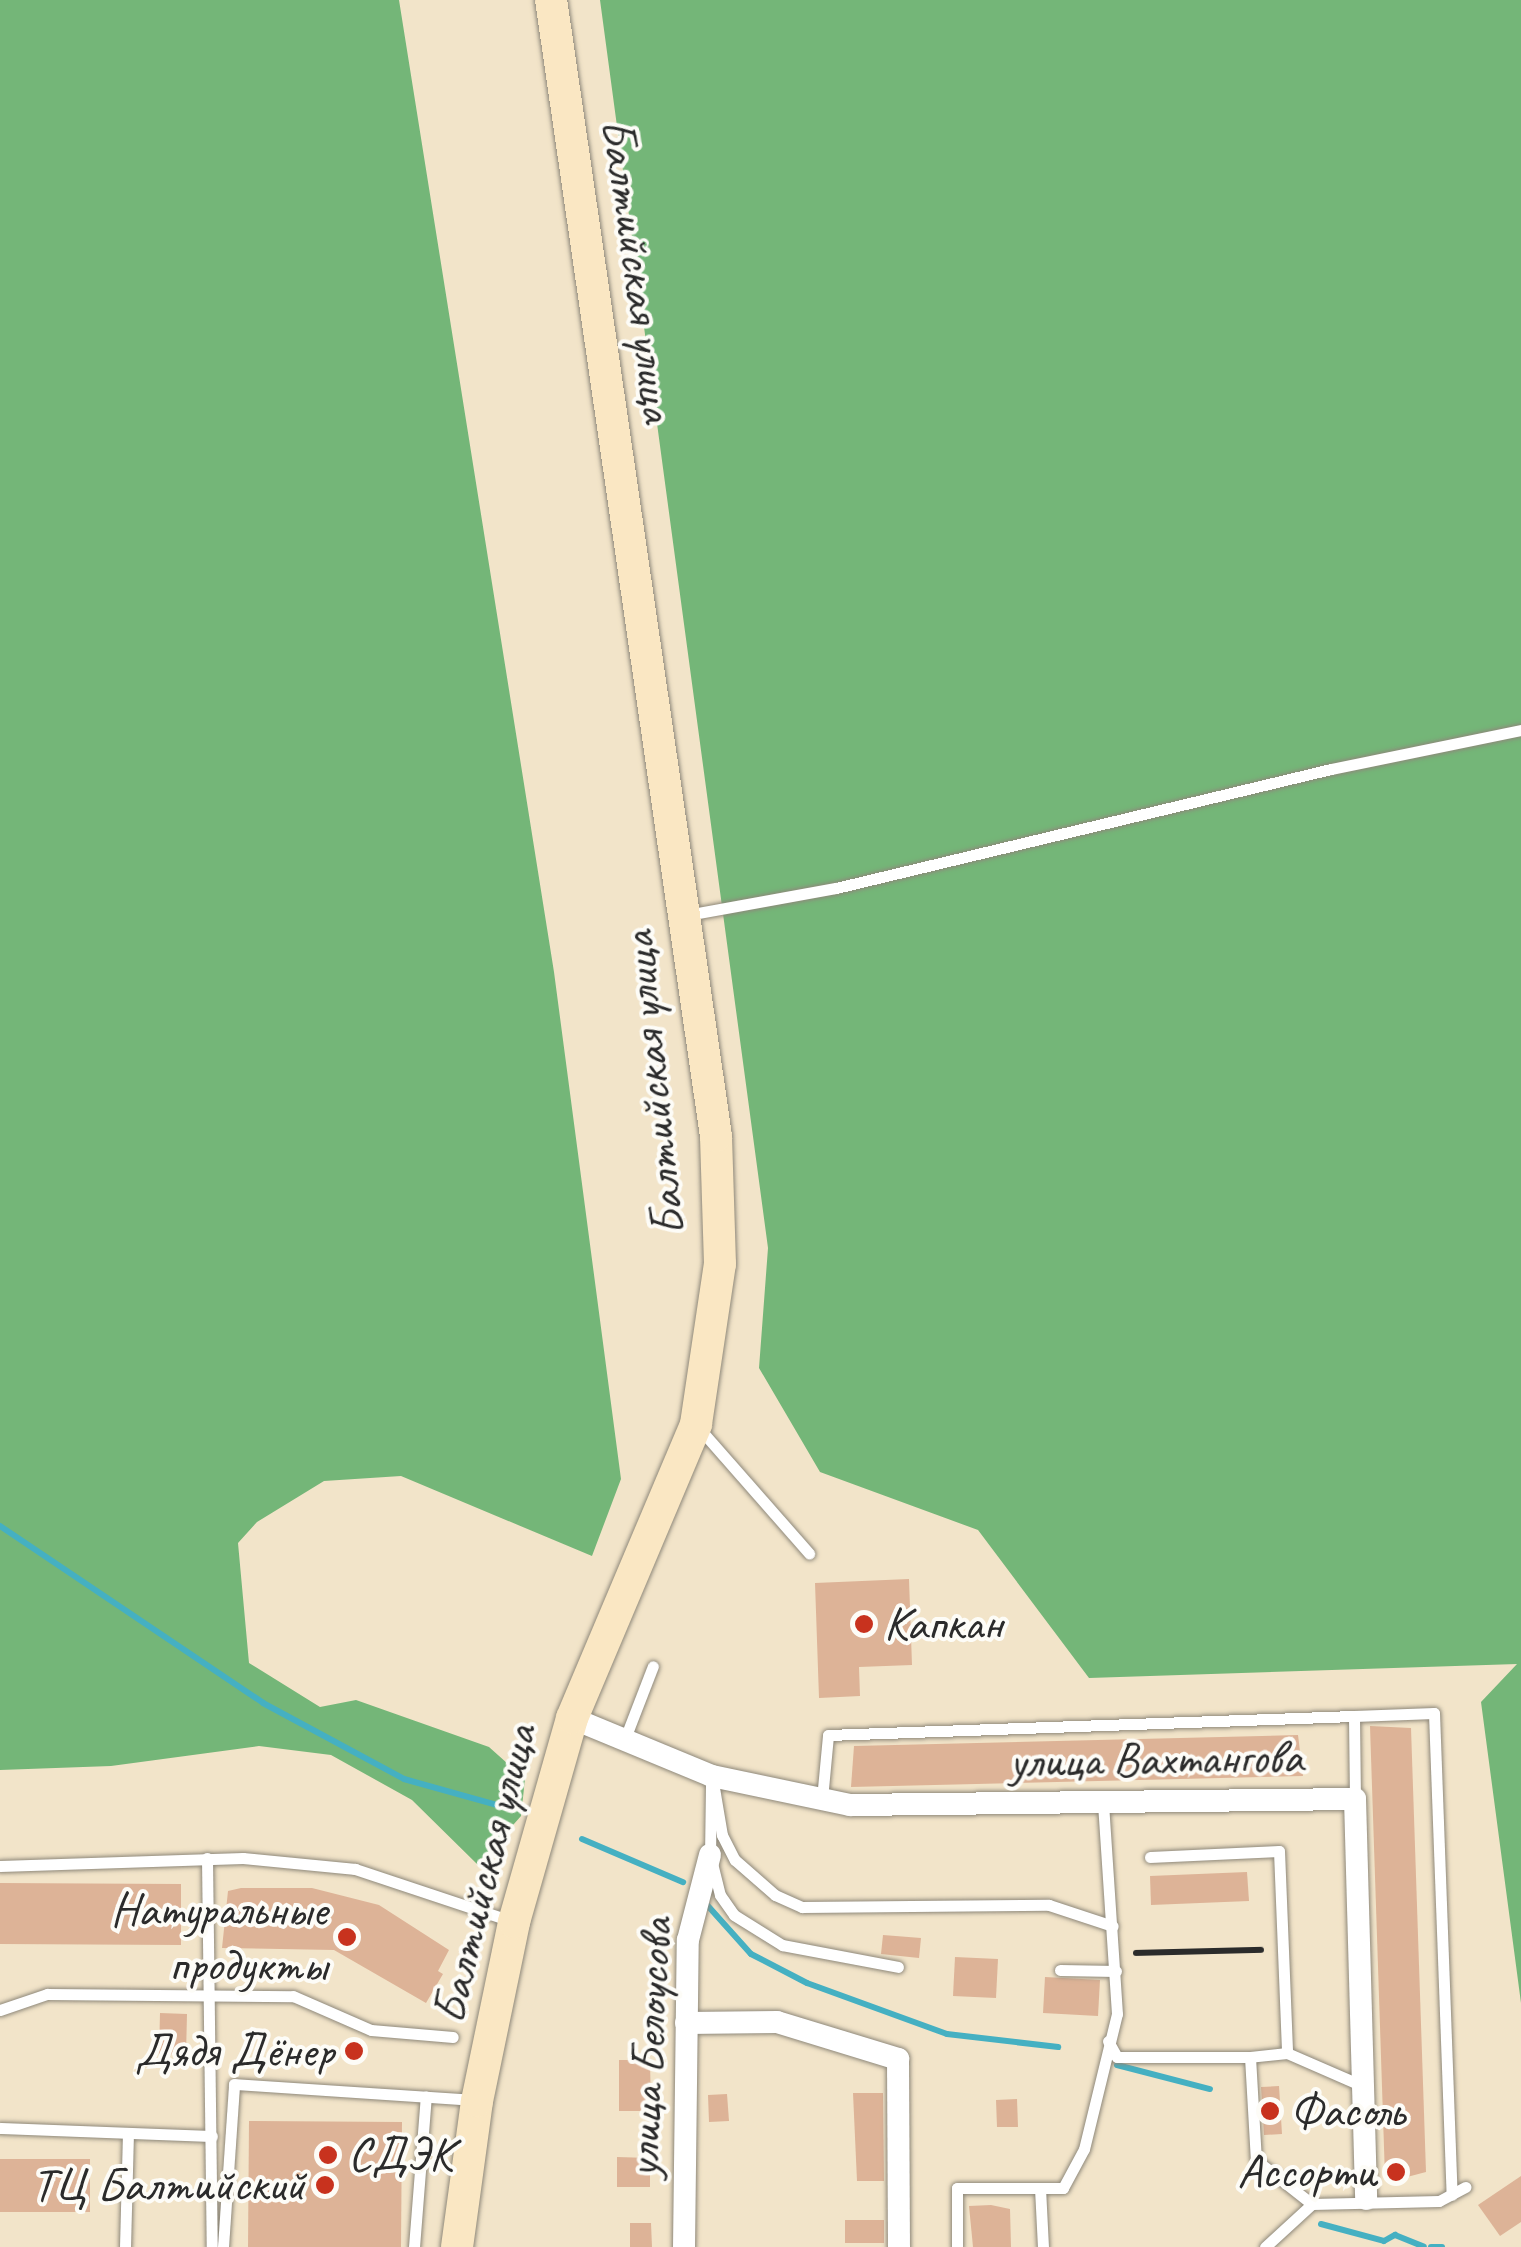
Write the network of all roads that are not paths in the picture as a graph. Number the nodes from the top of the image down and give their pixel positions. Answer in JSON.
{"nodes":[{"id":1,"x":551,"y":0,"type":"edge"},
{"id":2,"x":1521,"y":730,"type":"edge"},
{"id":3,"x":683,"y":916,"type":"junction"},
{"id":4,"x":696,"y":1424,"type":"junction"},
{"id":5,"x":809,"y":1553,"type":"dead end"},
{"id":6,"x":653,"y":1666,"type":"dead end"},
{"id":7,"x":1354,"y":1716,"type":"junction"},
{"id":8,"x":572,"y":1718,"type":"junction"},
{"id":9,"x":624,"y":1741,"type":"junction"},
{"id":10,"x":712,"y":1776,"type":"junction"},
{"id":11,"x":822,"y":1799,"type":"junction"},
{"id":12,"x":1355,"y":1799,"type":"junction"},
{"id":13,"x":1104,"y":1802,"type":"junction"},
{"id":14,"x":710,"y":1855,"type":"junction"},
{"id":15,"x":1150,"y":1857,"type":"dead end"},
{"id":16,"x":207,"y":1858,"type":"junction"},
{"id":17,"x":0,"y":1866,"type":"edge"},
{"id":18,"x":514,"y":1922,"type":"junction"},
{"id":19,"x":1113,"y":1926,"type":"junction"},
{"id":20,"x":898,"y":1967,"type":"dead end"},
{"id":21,"x":1060,"y":1970,"type":"dead end"},
{"id":22,"x":1116,"y":1971,"type":"junction"},
{"id":23,"x":209,"y":1994,"type":"junction"},
{"id":24,"x":0,"y":2010,"type":"edge"},
{"id":25,"x":686,"y":2024,"type":"junction"},
{"id":26,"x":453,"y":2037,"type":"dead end"},
{"id":27,"x":1108,"y":2042,"type":"junction"},
{"id":28,"x":1287,"y":2053,"type":"junction"},
{"id":29,"x":1250,"y":2057,"type":"junction"},
{"id":30,"x":1363,"y":2086,"type":"junction"},
{"id":31,"x":426,"y":2096,"type":"junction"},
{"id":32,"x":477,"y":2101,"type":"junction"},
{"id":33,"x":0,"y":2128,"type":"edge"},
{"id":34,"x":128,"y":2135,"type":"junction"},
{"id":35,"x":212,"y":2136,"type":"junction"},
{"id":36,"x":1465,"y":2187,"type":"dead end"},
{"id":37,"x":1040,"y":2188,"type":"junction"},
{"id":38,"x":1452,"y":2194,"type":"junction"},
{"id":39,"x":1366,"y":2199,"type":"junction"},
{"id":40,"x":1312,"y":2204,"type":"junction"},
{"id":41,"x":125,"y":2247,"type":"edge"},
{"id":42,"x":212,"y":2247,"type":"edge"},
{"id":43,"x":223,"y":2247,"type":"edge"},
{"id":44,"x":414,"y":2247,"type":"edge"},
{"id":45,"x":457,"y":2247,"type":"edge"},
{"id":46,"x":684,"y":2247,"type":"edge"},
{"id":47,"x":900,"y":2247,"type":"edge"},
{"id":48,"x":958,"y":2247,"type":"edge"},
{"id":49,"x":1043,"y":2247,"type":"edge"},
{"id":50,"x":1265,"y":2247,"type":"edge"}],
"edges":[{"from":1,"to":3,"type":"main road","name":"Балтийская улица"},
{"from":2,"to":3,"type":"lane"},
{"from":3,"to":4,"type":"main road","name":"Балтийская улица"},
{"from":4,"to":5,"type":"lane"},
{"from":4,"to":8,"type":"main road","name":"Балтийская улица"},
{"from":6,"to":9,"type":"lane"},
{"from":7,"to":11,"type":"lane"},
{"from":7,"to":12,"type":"lane"},
{"from":7,"to":38,"type":"lane"},
{"from":8,"to":9,"type":"street","name":"улица Вахтангова"},
{"from":8,"to":18,"type":"main road","name":"Балтийская улица"},
{"from":9,"to":10,"type":"street","name":"улица Вахтангова"},
{"from":10,"to":11,"type":"street","name":"улица Вахтангова"},
{"from":10,"to":14,"type":"lane"},
{"from":10,"to":19,"type":"lane"},
{"from":11,"to":13,"type":"street","name":"улица Вахтангова"},
{"from":12,"to":13,"type":"street","name":"улица Вахтангова"},
{"from":12,"to":30,"type":"street","name":"улица Вахтангова"},
{"from":13,"to":19,"type":"lane"},
{"from":14,"to":20,"type":"lane"},
{"from":14,"to":25,"type":"street","name":"улица Белоусова"},
{"from":15,"to":28,"type":"lane"},
{"from":16,"to":17,"type":"lane"},
{"from":16,"to":18,"type":"lane"},
{"from":16,"to":23,"type":"lane"},
{"from":18,"to":32,"type":"main road","name":"Балтийская улица"},
{"from":19,"to":22,"type":"lane"},
{"from":21,"to":22,"type":"lane"},
{"from":22,"to":27,"type":"lane"},
{"from":23,"to":24,"type":"lane"},
{"from":23,"to":26,"type":"lane"},
{"from":23,"to":35,"type":"lane"},
{"from":25,"to":46,"type":"street","name":"улица Белоусова"},
{"from":25,"to":47,"type":"street"},
{"from":27,"to":29,"type":"lane"},
{"from":27,"to":37,"type":"lane"},
{"from":28,"to":29,"type":"lane"},
{"from":28,"to":30,"type":"lane"},
{"from":29,"to":40,"type":"lane"},
{"from":30,"to":39,"type":"street","name":"улица Вахтангова"},
{"from":31,"to":32,"type":"lane"},
{"from":31,"to":43,"type":"lane"},
{"from":31,"to":44,"type":"lane"},
{"from":32,"to":45,"type":"main road","name":"Балтийская улица"},
{"from":33,"to":34,"type":"lane"},
{"from":34,"to":35,"type":"lane"},
{"from":34,"to":41,"type":"lane"},
{"from":35,"to":42,"type":"lane"},
{"from":36,"to":38,"type":"lane"},
{"from":37,"to":48,"type":"lane"},
{"from":37,"to":49,"type":"lane"},
{"from":38,"to":39,"type":"lane"},
{"from":39,"to":40,"type":"lane"},
{"from":40,"to":50,"type":"lane"}]}
